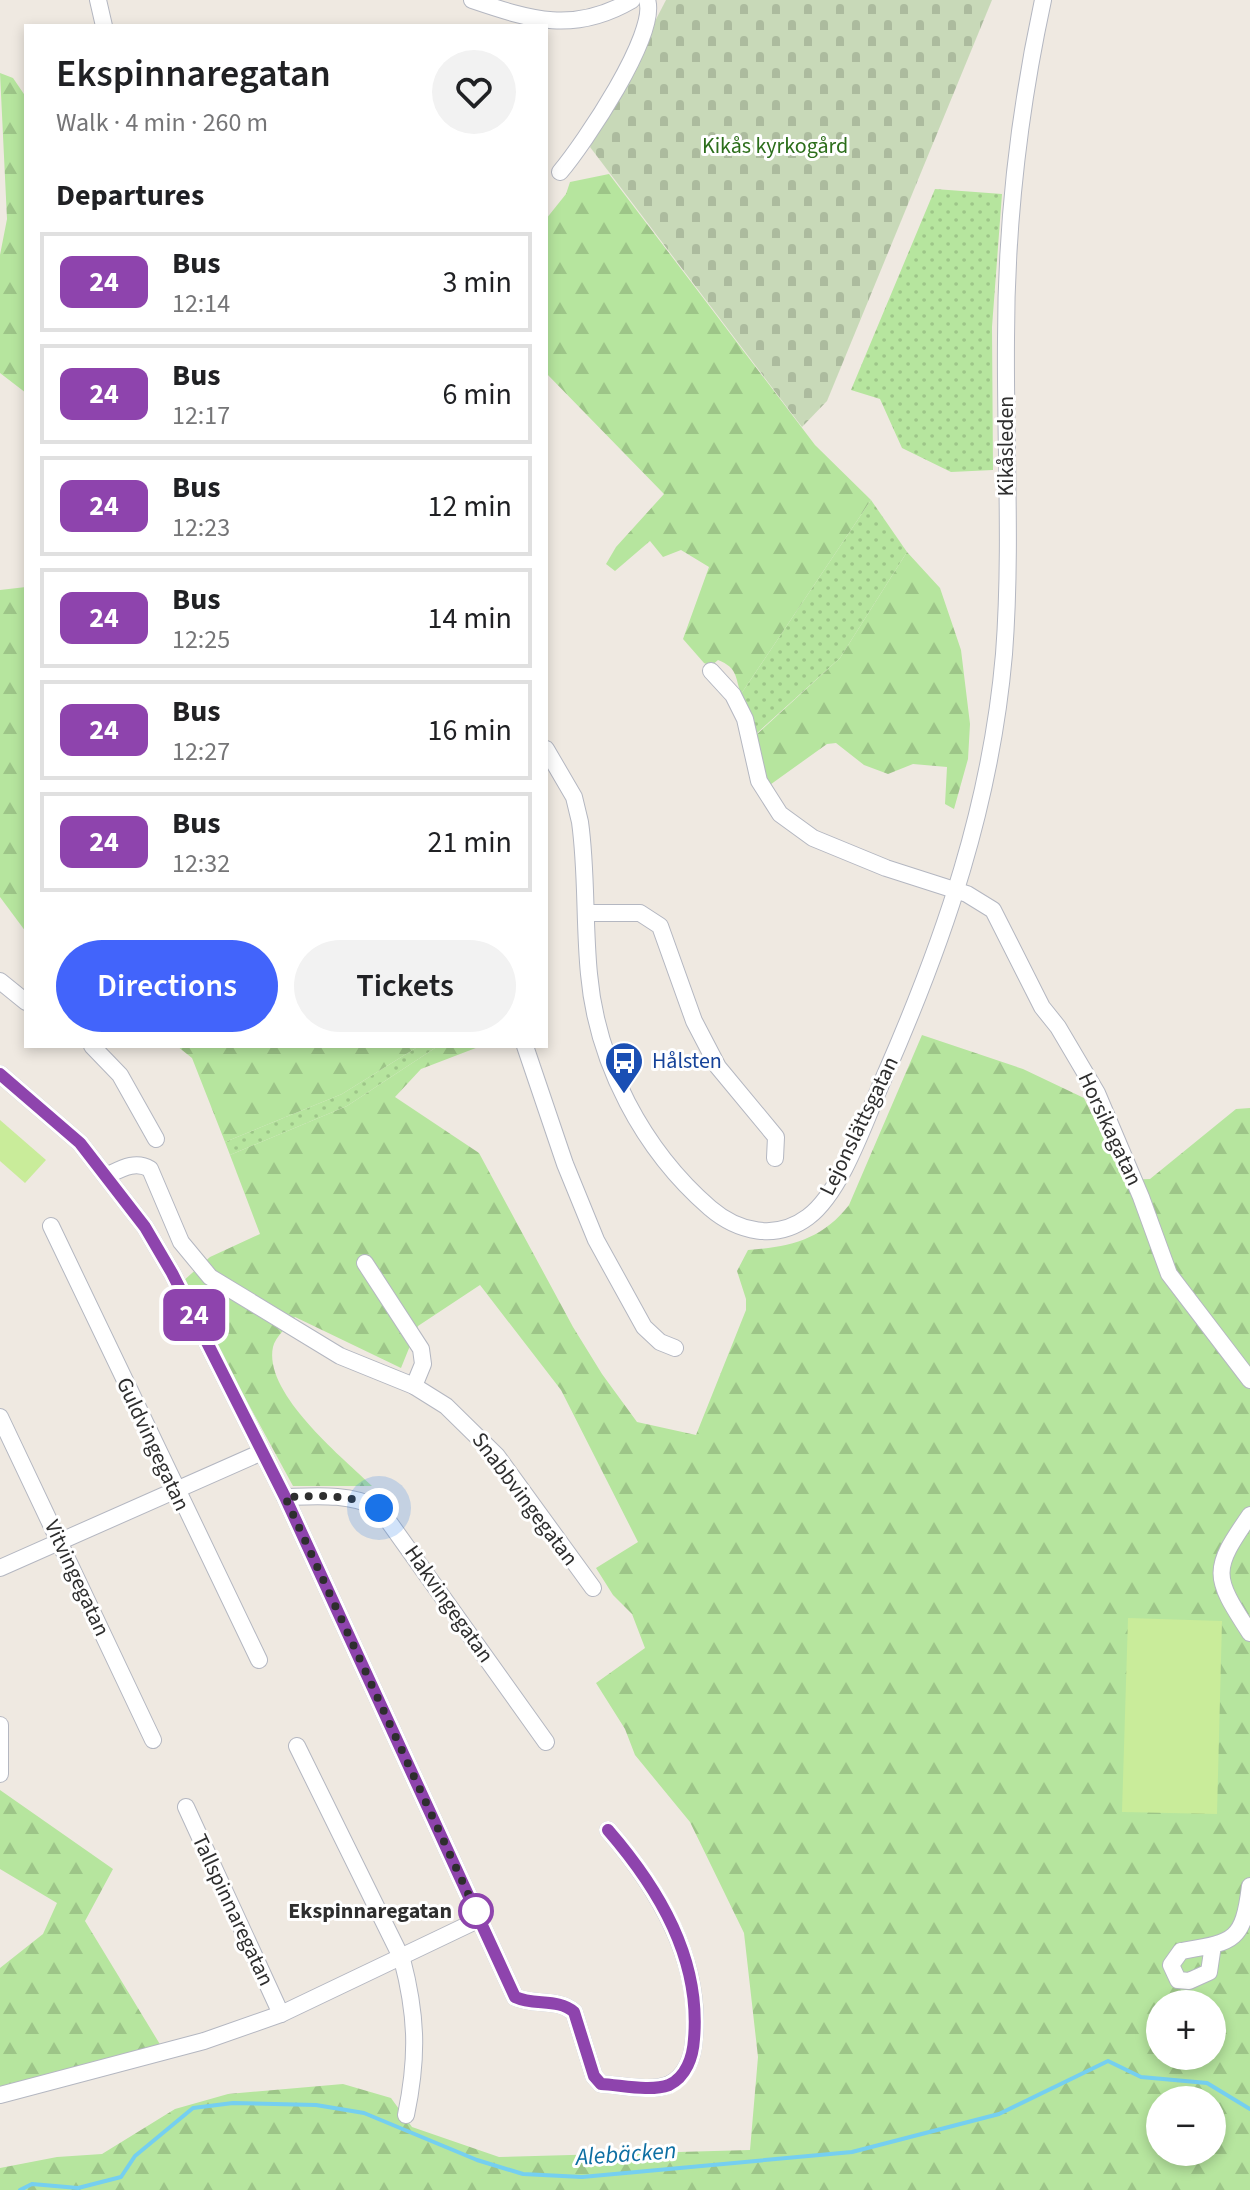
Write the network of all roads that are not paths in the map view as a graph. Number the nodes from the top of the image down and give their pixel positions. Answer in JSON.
{"nodes":[{"id":1,"x":98,"y":0,"type":"edge"},
{"id":2,"x":472,"y":0,"type":"edge"},
{"id":3,"x":632,"y":0,"type":"edge"},
{"id":4,"x":647,"y":0,"type":"edge"},
{"id":5,"x":1043,"y":0,"type":"edge"},
{"id":6,"x":104,"y":24,"type":"edge"},
{"id":7,"x":560,"y":172,"type":"dead end"},
{"id":8,"x":711,"y":671,"type":"dead end"},
{"id":9,"x":548,"y":752,"type":"edge"},
{"id":10,"x":958,"y":891,"type":"junction"},
{"id":11,"x":586,"y":913,"type":"junction"},
{"id":12,"x":0,"y":981,"type":"edge"},
{"id":13,"x":24,"y":1000,"type":"edge"},
{"id":14,"x":94,"y":1048,"type":"edge"},
{"id":15,"x":526,"y":1048,"type":"edge"},
{"id":16,"x":0,"y":1074,"type":"edge"},
{"id":17,"x":156,"y":1139,"type":"dead end"},
{"id":18,"x":775,"y":1158,"type":"dead end"},
{"id":19,"x":106,"y":1176,"type":"junction"},
{"id":20,"x":51,"y":1226,"type":"dead end"},
{"id":21,"x":365,"y":1263,"type":"dead end"},
{"id":22,"x":675,"y":1348,"type":"dead end"},
{"id":23,"x":1250,"y":1380,"type":"edge"},
{"id":24,"x":414,"y":1386,"type":"junction"},
{"id":25,"x":0,"y":1417,"type":"edge"},
{"id":26,"x":262,"y":1452,"type":"junction"},
{"id":27,"x":174,"y":1489,"type":"junction"},
{"id":28,"x":285,"y":1497,"type":"junction"},
{"id":29,"x":1250,"y":1515,"type":"edge"},
{"id":30,"x":59,"y":1540,"type":"junction"},
{"id":31,"x":0,"y":1568,"type":"edge"},
{"id":32,"x":593,"y":1588,"type":"dead end"},
{"id":33,"x":1250,"y":1633,"type":"edge"},
{"id":34,"x":259,"y":1660,"type":"dead end"},
{"id":35,"x":0,"y":1725,"type":"edge"},
{"id":36,"x":153,"y":1740,"type":"dead end"},
{"id":37,"x":546,"y":1742,"type":"dead end"},
{"id":38,"x":297,"y":1746,"type":"dead end"},
{"id":39,"x":0,"y":1774,"type":"edge"},
{"id":40,"x":186,"y":1807,"type":"dead end"},
{"id":41,"x":608,"y":1830,"type":"dead end"},
{"id":42,"x":1250,"y":1886,"type":"edge"},
{"id":43,"x":480,"y":1919,"type":"junction"},
{"id":44,"x":1213,"y":1945,"type":"dead end"},
{"id":45,"x":402,"y":1959,"type":"junction"},
{"id":46,"x":281,"y":2014,"type":"junction"},
{"id":47,"x":0,"y":2095,"type":"edge"},
{"id":48,"x":406,"y":2115,"type":"dead end"}],
"edges":[{"from":1,"to":6,"type":"street"},
{"from":2,"to":3,"type":"street"},
{"from":4,"to":7,"type":"street"},
{"from":5,"to":10,"type":"street","name":"Kikåsleden"},
{"from":8,"to":10,"type":"street","name":"Horsikagatan"},
{"from":9,"to":11,"type":"street","name":"Lejonslättsgatan"},
{"from":10,"to":11,"type":"street","name":"Lejonslättsgatan"},
{"from":10,"to":23,"type":"street","name":"Horsikagatan"},
{"from":11,"to":18,"type":"street"},
{"from":12,"to":13,"type":"street"},
{"from":14,"to":17,"type":"street"},
{"from":15,"to":22,"type":"street"},
{"from":16,"to":19,"type":"street"},
{"from":19,"to":24,"type":"street","name":"Snabbvingegatan"},
{"from":19,"to":26,"type":"street"},
{"from":20,"to":27,"type":"street","name":"Guldvingegatan"},
{"from":21,"to":24,"type":"street"},
{"from":24,"to":32,"type":"street","name":"Snabbvingegatan"},
{"from":25,"to":30,"type":"street","name":"Vitvingegatan"},
{"from":26,"to":27,"type":"street"},
{"from":26,"to":28,"type":"street"},
{"from":27,"to":30,"type":"street"},
{"from":27,"to":34,"type":"street","name":"Guldvingegatan"},
{"from":28,"to":37,"type":"street","name":"Hakvingegatan"},
{"from":28,"to":43,"type":"street"},
{"from":29,"to":33,"type":"street"},
{"from":30,"to":31,"type":"street"},
{"from":30,"to":36,"type":"street","name":"Vitvingegatan"},
{"from":35,"to":39,"type":"street"},
{"from":38,"to":45,"type":"street"},
{"from":40,"to":46,"type":"street","name":"Tallspinnaregatan"},
{"from":41,"to":43,"type":"street"},
{"from":42,"to":44,"type":"street"},
{"from":43,"to":45,"type":"street"},
{"from":45,"to":46,"type":"street"},
{"from":45,"to":48,"type":"street"},
{"from":46,"to":47,"type":"street"}]}
